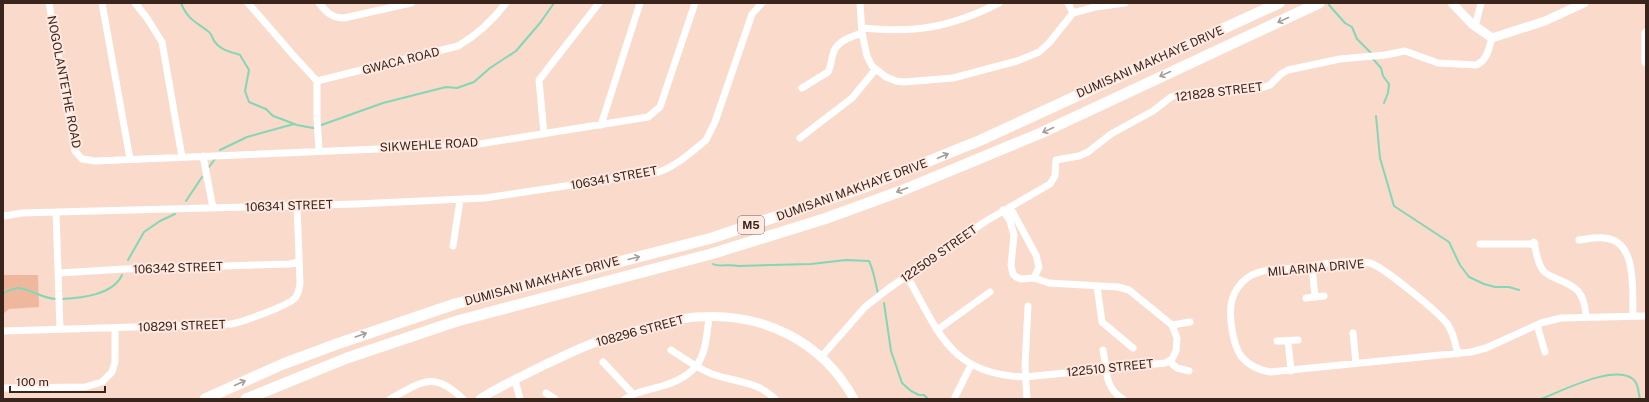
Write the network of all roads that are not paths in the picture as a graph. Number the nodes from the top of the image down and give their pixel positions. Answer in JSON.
{"nodes":[{"id":1,"x":49,"y":3,"type":"edge"},
{"id":2,"x":102,"y":3,"type":"edge"},
{"id":3,"x":135,"y":3,"type":"edge"},
{"id":4,"x":248,"y":3,"type":"edge"},
{"id":5,"x":319,"y":3,"type":"edge"},
{"id":6,"x":410,"y":3,"type":"edge"},
{"id":7,"x":599,"y":3,"type":"edge"},
{"id":8,"x":640,"y":3,"type":"edge"},
{"id":9,"x":695,"y":3,"type":"edge"},
{"id":10,"x":762,"y":3,"type":"edge"},
{"id":11,"x":860,"y":3,"type":"edge"},
{"id":12,"x":999,"y":3,"type":"edge"},
{"id":13,"x":1068,"y":3,"type":"edge"},
{"id":14,"x":1126,"y":3,"type":"edge"},
{"id":15,"x":1279,"y":3,"type":"edge"},
{"id":16,"x":1319,"y":3,"type":"edge"},
{"id":17,"x":1452,"y":3,"type":"edge"},
{"id":18,"x":1481,"y":3,"type":"edge"},
{"id":19,"x":1584,"y":3,"type":"edge"},
{"id":20,"x":401,"y":4,"type":"edge"},
{"id":21,"x":503,"y":4,"type":"edge"},
{"id":22,"x":1073,"y":13,"type":"junction"},
{"id":23,"x":1475,"y":26,"type":"junction"},
{"id":24,"x":862,"y":30,"type":"junction"},
{"id":25,"x":1646,"y":33,"type":"edge"},
{"id":26,"x":1492,"y":38,"type":"junction"},
{"id":27,"x":1646,"y":62,"type":"edge"},
{"id":28,"x":876,"y":69,"type":"junction"},
{"id":29,"x":318,"y":81,"type":"junction"},
{"id":30,"x":802,"y":88,"type":"dead end"},
{"id":31,"x":601,"y":125,"type":"junction"},
{"id":32,"x":544,"y":134,"type":"junction"},
{"id":33,"x":800,"y":138,"type":"dead end"},
{"id":34,"x":319,"y":150,"type":"junction"},
{"id":35,"x":203,"y":156,"type":"junction"},
{"id":36,"x":182,"y":157,"type":"junction"},
{"id":37,"x":130,"y":158,"type":"junction"},
{"id":38,"x":82,"y":159,"type":"joint"},
{"id":39,"x":1056,"y":160,"type":"joint"},
{"id":40,"x":460,"y":200,"type":"junction"},
{"id":41,"x":297,"y":206,"type":"junction"},
{"id":42,"x":213,"y":208,"type":"junction"},
{"id":43,"x":1007,"y":209,"type":"junction"},
{"id":44,"x":56,"y":212,"type":"junction"},
{"id":45,"x":3,"y":215,"type":"edge"},
{"id":46,"x":1579,"y":240,"type":"dead end"},
{"id":47,"x":1480,"y":244,"type":"dead end"},
{"id":48,"x":453,"y":246,"type":"dead end"},
{"id":49,"x":298,"y":262,"type":"junction"},
{"id":50,"x":1312,"y":266,"type":"junction"},
{"id":51,"x":59,"y":273,"type":"junction"},
{"id":52,"x":907,"y":276,"type":"junction"},
{"id":53,"x":1034,"y":278,"type":"junction"},
{"id":54,"x":1097,"y":286,"type":"junction"},
{"id":55,"x":990,"y":292,"type":"dead end"},
{"id":56,"x":1324,"y":296,"type":"dead end"},
{"id":57,"x":1315,"y":297,"type":"junction"},
{"id":58,"x":1306,"y":298,"type":"dead end"},
{"id":59,"x":1028,"y":306,"type":"dead end"},
{"id":60,"x":709,"y":316,"type":"junction"},
{"id":61,"x":1586,"y":316,"type":"junction"},
{"id":62,"x":1633,"y":316,"type":"junction"},
{"id":63,"x":1646,"y":316,"type":"edge"},
{"id":64,"x":1190,"y":322,"type":"dead end"},
{"id":65,"x":1172,"y":325,"type":"junction"},
{"id":66,"x":1537,"y":325,"type":"junction"},
{"id":67,"x":115,"y":328,"type":"junction"},
{"id":68,"x":60,"y":329,"type":"junction"},
{"id":69,"x":937,"y":330,"type":"junction"},
{"id":70,"x":3,"y":331,"type":"edge"},
{"id":71,"x":1352,"y":333,"type":"dead end"},
{"id":72,"x":1288,"y":340,"type":"junction"},
{"id":73,"x":1298,"y":340,"type":"dead end"},
{"id":74,"x":1277,"y":341,"type":"dead end"},
{"id":75,"x":1133,"y":348,"type":"dead end"},
{"id":76,"x":671,"y":350,"type":"dead end"},
{"id":77,"x":1103,"y":350,"type":"dead end"},
{"id":78,"x":1545,"y":352,"type":"dead end"},
{"id":79,"x":1458,"y":354,"type":"junction"},
{"id":80,"x":822,"y":356,"type":"junction"},
{"id":81,"x":1169,"y":361,"type":"junction"},
{"id":82,"x":603,"y":362,"type":"dead end"},
{"id":83,"x":1356,"y":363,"type":"junction"},
{"id":84,"x":971,"y":365,"type":"junction"},
{"id":85,"x":696,"y":366,"type":"junction"},
{"id":86,"x":1106,"y":369,"type":"junction"},
{"id":87,"x":1291,"y":370,"type":"junction"},
{"id":88,"x":1188,"y":371,"type":"dead end"},
{"id":89,"x":1025,"y":377,"type":"junction"},
{"id":90,"x":515,"y":380,"type":"junction"},
{"id":91,"x":3,"y":388,"type":"edge"},
{"id":92,"x":263,"y":391,"type":"junction"},
{"id":93,"x":546,"y":394,"type":"dead end"},
{"id":94,"x":633,"y":394,"type":"junction"},
{"id":95,"x":955,"y":397,"type":"dead end"},
{"id":96,"x":205,"y":399,"type":"edge"},
{"id":97,"x":246,"y":399,"type":"edge"},
{"id":98,"x":250,"y":399,"type":"edge"},
{"id":99,"x":390,"y":399,"type":"edge"},
{"id":100,"x":463,"y":399,"type":"edge"},
{"id":101,"x":480,"y":399,"type":"edge"},
{"id":102,"x":520,"y":399,"type":"edge"},
{"id":103,"x":555,"y":399,"type":"edge"},
{"id":104,"x":625,"y":399,"type":"edge"},
{"id":105,"x":775,"y":399,"type":"edge"},
{"id":106,"x":854,"y":399,"type":"edge"},
{"id":107,"x":1027,"y":399,"type":"edge"},
{"id":108,"x":1123,"y":399,"type":"edge"}],
"edges":[{"from":1,"to":38,"type":"street","name":"NOGOLANTETHE ROAD"},
{"from":2,"to":37,"type":"street"},
{"from":3,"to":36,"type":"street"},
{"from":4,"to":29,"type":"street"},
{"from":5,"to":20,"type":"street"},
{"from":6,"to":20,"type":"street"},
{"from":7,"to":32,"type":"street"},
{"from":8,"to":31,"type":"street"},
{"from":9,"to":31,"type":"street","name":"SIKWEHLE ROAD"},
{"from":10,"to":40,"type":"street","name":"106341 STREET"},
{"from":11,"to":24,"type":"street"},
{"from":12,"to":24,"type":"street"},
{"from":13,"to":22,"type":"street"},
{"from":14,"to":22,"type":"street"},
{"from":96,"to":15,"type":"main road","name":"DUMISANI MAKHAYE DRIVE","number":"M5","one_way":true},
{"from":16,"to":92,"type":"main road","name":"DUMISANI MAKHAYE DRIVE","number":"M5","one_way":true},
{"from":17,"to":23,"type":"street"},
{"from":18,"to":23,"type":"street"},
{"from":19,"to":26,"type":"street"},
{"from":21,"to":29,"type":"street","name":"GWACA ROAD"},
{"from":22,"to":28,"type":"street"},
{"from":23,"to":26,"type":"street"},
{"from":24,"to":28,"type":"street"},
{"from":24,"to":30,"type":"street"},
{"from":25,"to":27,"type":"street"},
{"from":26,"to":39,"type":"street","name":"121828 STREET"},
{"from":28,"to":33,"type":"street"},
{"from":29,"to":34,"type":"street"},
{"from":31,"to":32,"type":"street","name":"SIKWEHLE ROAD"},
{"from":32,"to":34,"type":"street","name":"SIKWEHLE ROAD"},
{"from":34,"to":35,"type":"street","name":"SIKWEHLE ROAD"},
{"from":35,"to":36,"type":"street","name":"SIKWEHLE ROAD"},
{"from":35,"to":42,"type":"street"},
{"from":36,"to":37,"type":"street","name":"SIKWEHLE ROAD"},
{"from":37,"to":38,"type":"street","name":"SIKWEHLE ROAD"},
{"from":39,"to":43,"type":"street","name":"122509 STREET"},
{"from":40,"to":41,"type":"street","name":"106341 STREET"},
{"from":40,"to":48,"type":"street"},
{"from":41,"to":42,"type":"street","name":"106341 STREET"},
{"from":41,"to":49,"type":"street","name":"108291 STREET"},
{"from":42,"to":44,"type":"street","name":"106341 STREET"},
{"from":43,"to":52,"type":"street","name":"122509 STREET"},
{"from":43,"to":53,"type":"street"},
{"from":43,"to":53,"type":"street"},
{"from":44,"to":45,"type":"street","name":"106341 STREET"},
{"from":44,"to":51,"type":"street"},
{"from":46,"to":62,"type":"street"},
{"from":47,"to":61,"type":"street"},
{"from":49,"to":51,"type":"street","name":"106342 STREET"},
{"from":49,"to":67,"type":"street","name":"108291 STREET"},
{"from":50,"to":57,"type":"street"},
{"from":50,"to":79,"type":"street","name":"MILARINA DRIVE"},
{"from":50,"to":87,"type":"street","name":"MILARINA DRIVE"},
{"from":51,"to":68,"type":"street"},
{"from":52,"to":69,"type":"street","name":"122510 STREET"},
{"from":52,"to":80,"type":"street","name":"122509 STREET"},
{"from":53,"to":54,"type":"street"},
{"from":54,"to":65,"type":"street"},
{"from":54,"to":75,"type":"street"},
{"from":55,"to":69,"type":"street"},
{"from":56,"to":57,"type":"street"},
{"from":57,"to":58,"type":"street"},
{"from":59,"to":89,"type":"street"},
{"from":60,"to":80,"type":"street","name":"108296 STREET"},
{"from":60,"to":85,"type":"street"},
{"from":60,"to":90,"type":"street","name":"108296 STREET"},
{"from":61,"to":62,"type":"street","name":"MILARINA DRIVE"},
{"from":61,"to":66,"type":"street","name":"MILARINA DRIVE"},
{"from":62,"to":63,"type":"street","name":"MILARINA DRIVE"},
{"from":64,"to":65,"type":"street"},
{"from":65,"to":81,"type":"street","name":"122510 STREET"},
{"from":66,"to":78,"type":"street"},
{"from":66,"to":79,"type":"street","name":"MILARINA DRIVE"},
{"from":67,"to":68,"type":"street","name":"108291 STREET"},
{"from":67,"to":91,"type":"street"},
{"from":68,"to":70,"type":"street","name":"108291 STREET"},
{"from":69,"to":84,"type":"street","name":"122510 STREET"},
{"from":71,"to":83,"type":"street"},
{"from":72,"to":73,"type":"street"},
{"from":72,"to":74,"type":"street"},
{"from":72,"to":87,"type":"street"},
{"from":76,"to":85,"type":"street"},
{"from":77,"to":86,"type":"street"},
{"from":79,"to":83,"type":"street","name":"MILARINA DRIVE"},
{"from":80,"to":106,"type":"street","name":"108296 STREET"},
{"from":81,"to":86,"type":"street","name":"122510 STREET"},
{"from":81,"to":88,"type":"street"},
{"from":82,"to":94,"type":"street"},
{"from":83,"to":87,"type":"street","name":"MILARINA DRIVE"},
{"from":84,"to":89,"type":"street","name":"122510 STREET"},
{"from":84,"to":95,"type":"street"},
{"from":85,"to":94,"type":"street"},
{"from":85,"to":105,"type":"street"},
{"from":86,"to":89,"type":"street","name":"122510 STREET"},
{"from":86,"to":108,"type":"street"},
{"from":89,"to":107,"type":"street"},
{"from":90,"to":101,"type":"street","name":"108296 STREET"},
{"from":90,"to":102,"type":"street"},
{"from":92,"to":97,"type":"main road","name":"DUMISANI MAKHAYE DRIVE","number":"M5"},
{"from":92,"to":98,"type":"main road"},
{"from":93,"to":103,"type":"street"},
{"from":94,"to":104,"type":"street"},
{"from":99,"to":100,"type":"street"}]}
